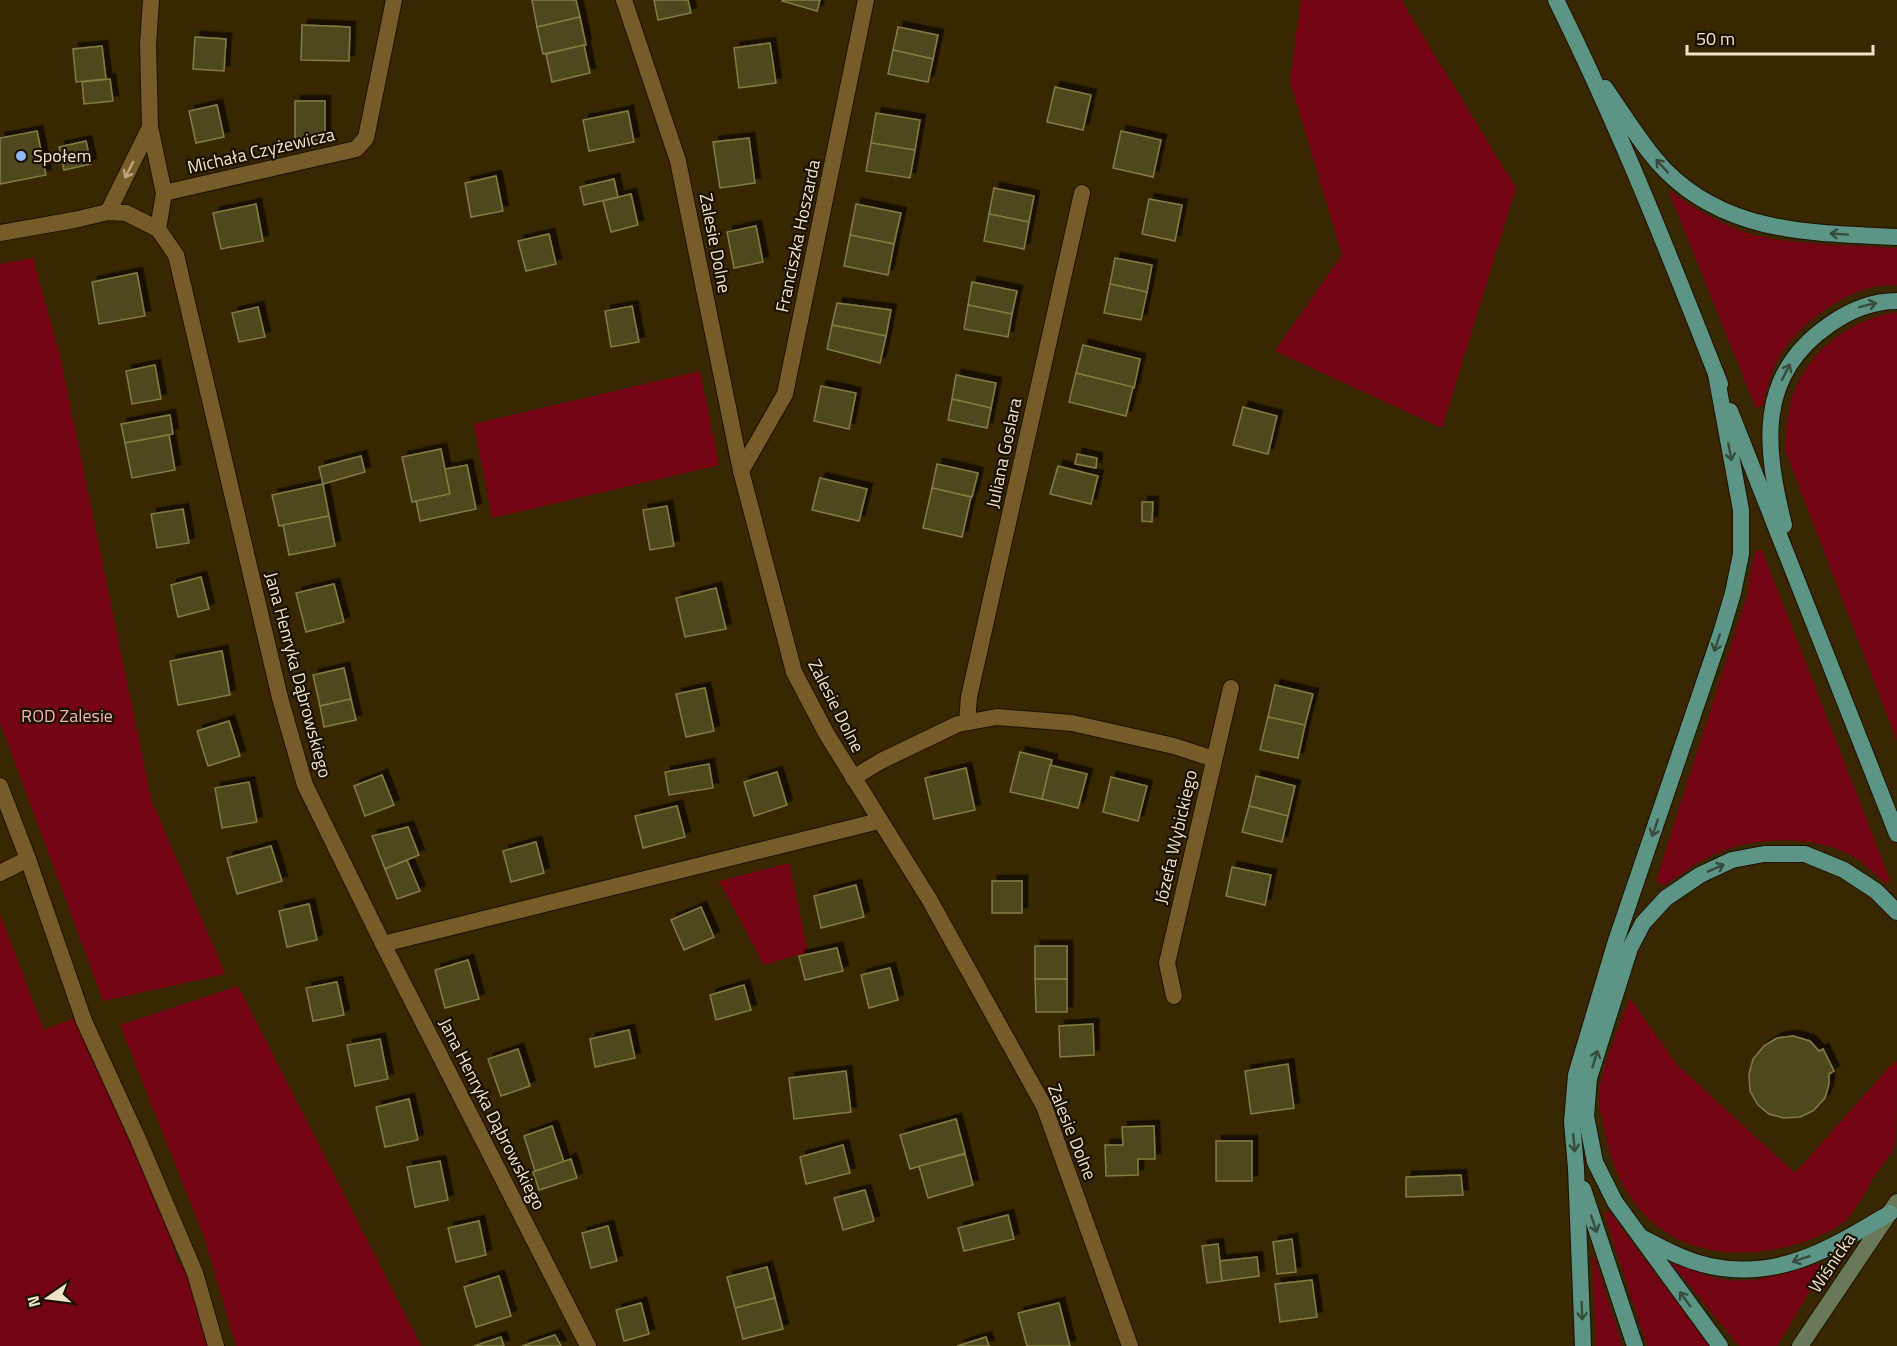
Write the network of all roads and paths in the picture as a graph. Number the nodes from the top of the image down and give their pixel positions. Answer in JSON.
{"nodes":[{"id":1,"x":151,"y":0,"type":"edge"},
{"id":2,"x":394,"y":0,"type":"edge"},
{"id":3,"x":624,"y":0,"type":"edge"},
{"id":4,"x":866,"y":0,"type":"edge"},
{"id":5,"x":1556,"y":0,"type":"edge"},
{"id":6,"x":1582,"y":53,"type":"junction"},
{"id":7,"x":150,"y":127,"type":"junction"},
{"id":8,"x":164,"y":193,"type":"junction"},
{"id":9,"x":1082,"y":194,"type":"dead end"},
{"id":10,"x":108,"y":212,"type":"junction"},
{"id":11,"x":158,"y":229,"type":"junction"},
{"id":12,"x":0,"y":233,"type":"edge"},
{"id":13,"x":1897,"y":237,"type":"edge"},
{"id":14,"x":1897,"y":301,"type":"edge"},
{"id":15,"x":1716,"y":374,"type":"junction"},
{"id":16,"x":741,"y":471,"type":"junction"},
{"id":17,"x":1799,"y":587,"type":"junction"},
{"id":18,"x":1231,"y":687,"type":"dead end"},
{"id":19,"x":968,"y":722,"type":"junction"},
{"id":20,"x":1215,"y":759,"type":"junction"},
{"id":21,"x":853,"y":778,"type":"junction"},
{"id":22,"x":0,"y":786,"type":"edge"},
{"id":23,"x":879,"y":821,"type":"junction"},
{"id":24,"x":1897,"y":834,"type":"edge"},
{"id":25,"x":28,"y":859,"type":"junction"},
{"id":26,"x":0,"y":873,"type":"edge"},
{"id":27,"x":1897,"y":912,"type":"edge"},
{"id":28,"x":383,"y":944,"type":"junction"},
{"id":29,"x":1174,"y":996,"type":"dead end"},
{"id":30,"x":1576,"y":1168,"type":"junction"},
{"id":31,"x":1893,"y":1208,"type":"edge"},
{"id":32,"x":1638,"y":1235,"type":"junction"},
{"id":33,"x":216,"y":1346,"type":"edge"},
{"id":34,"x":588,"y":1346,"type":"edge"},
{"id":35,"x":1130,"y":1346,"type":"edge"},
{"id":36,"x":1583,"y":1346,"type":"edge"},
{"id":37,"x":1635,"y":1346,"type":"edge"},
{"id":38,"x":1719,"y":1346,"type":"edge"},
{"id":39,"x":1800,"y":1346,"type":"edge"}],
"edges":[{"from":1,"to":7,"type":"street"},
{"from":2,"to":8,"type":"street","name":"Michała Czyżewicza"},
{"from":3,"to":16,"type":"street","name":"Zalesie Dolne"},
{"from":4,"to":16,"type":"street","name":"Franciszka Hoszarda"},
{"from":5,"to":6,"type":"main road"},
{"from":13,"to":6,"type":"main road","one_way":true},
{"from":6,"to":15,"type":"main road"},
{"from":7,"to":8,"type":"street"},
{"from":7,"to":10,"type":"street","one_way":true},
{"from":8,"to":11,"type":"street"},
{"from":9,"to":19,"type":"street","name":"Juliana Goslara"},
{"from":10,"to":11,"type":"street"},
{"from":10,"to":12,"type":"street"},
{"from":11,"to":28,"type":"street","name":"Jana Henryka Dąbrowskiego"},
{"from":17,"to":14,"type":"main road","one_way":true},
{"from":15,"to":17,"type":"main road"},
{"from":15,"to":30,"type":"main road","one_way":true},
{"from":16,"to":21,"type":"street","name":"Zalesie Dolne"},
{"from":17,"to":24,"type":"main road"},
{"from":18,"to":20,"type":"street","name":"Józefa Wybickiego"},
{"from":19,"to":20,"type":"street"},
{"from":19,"to":21,"type":"street"},
{"from":20,"to":29,"type":"street","name":"Józefa Wybickiego"},
{"from":21,"to":23,"type":"street","name":"Zalesie Dolne"},
{"from":22,"to":25,"type":"street"},
{"from":23,"to":28,"type":"street"},
{"from":23,"to":35,"type":"street","name":"Zalesie Dolne"},
{"from":25,"to":26,"type":"street"},
{"from":25,"to":33,"type":"street"},
{"from":32,"to":27,"type":"main road","one_way":true},
{"from":28,"to":34,"type":"street","name":"Jana Henryka Dąbrowskiego"},
{"from":30,"to":36,"type":"main road","one_way":true},
{"from":30,"to":37,"type":"main road","one_way":true},
{"from":31,"to":32,"type":"main road","one_way":true},
{"from":31,"to":39,"type":"main road","name":"Wiśnicka"},
{"from":38,"to":32,"type":"main road","one_way":true}]}
